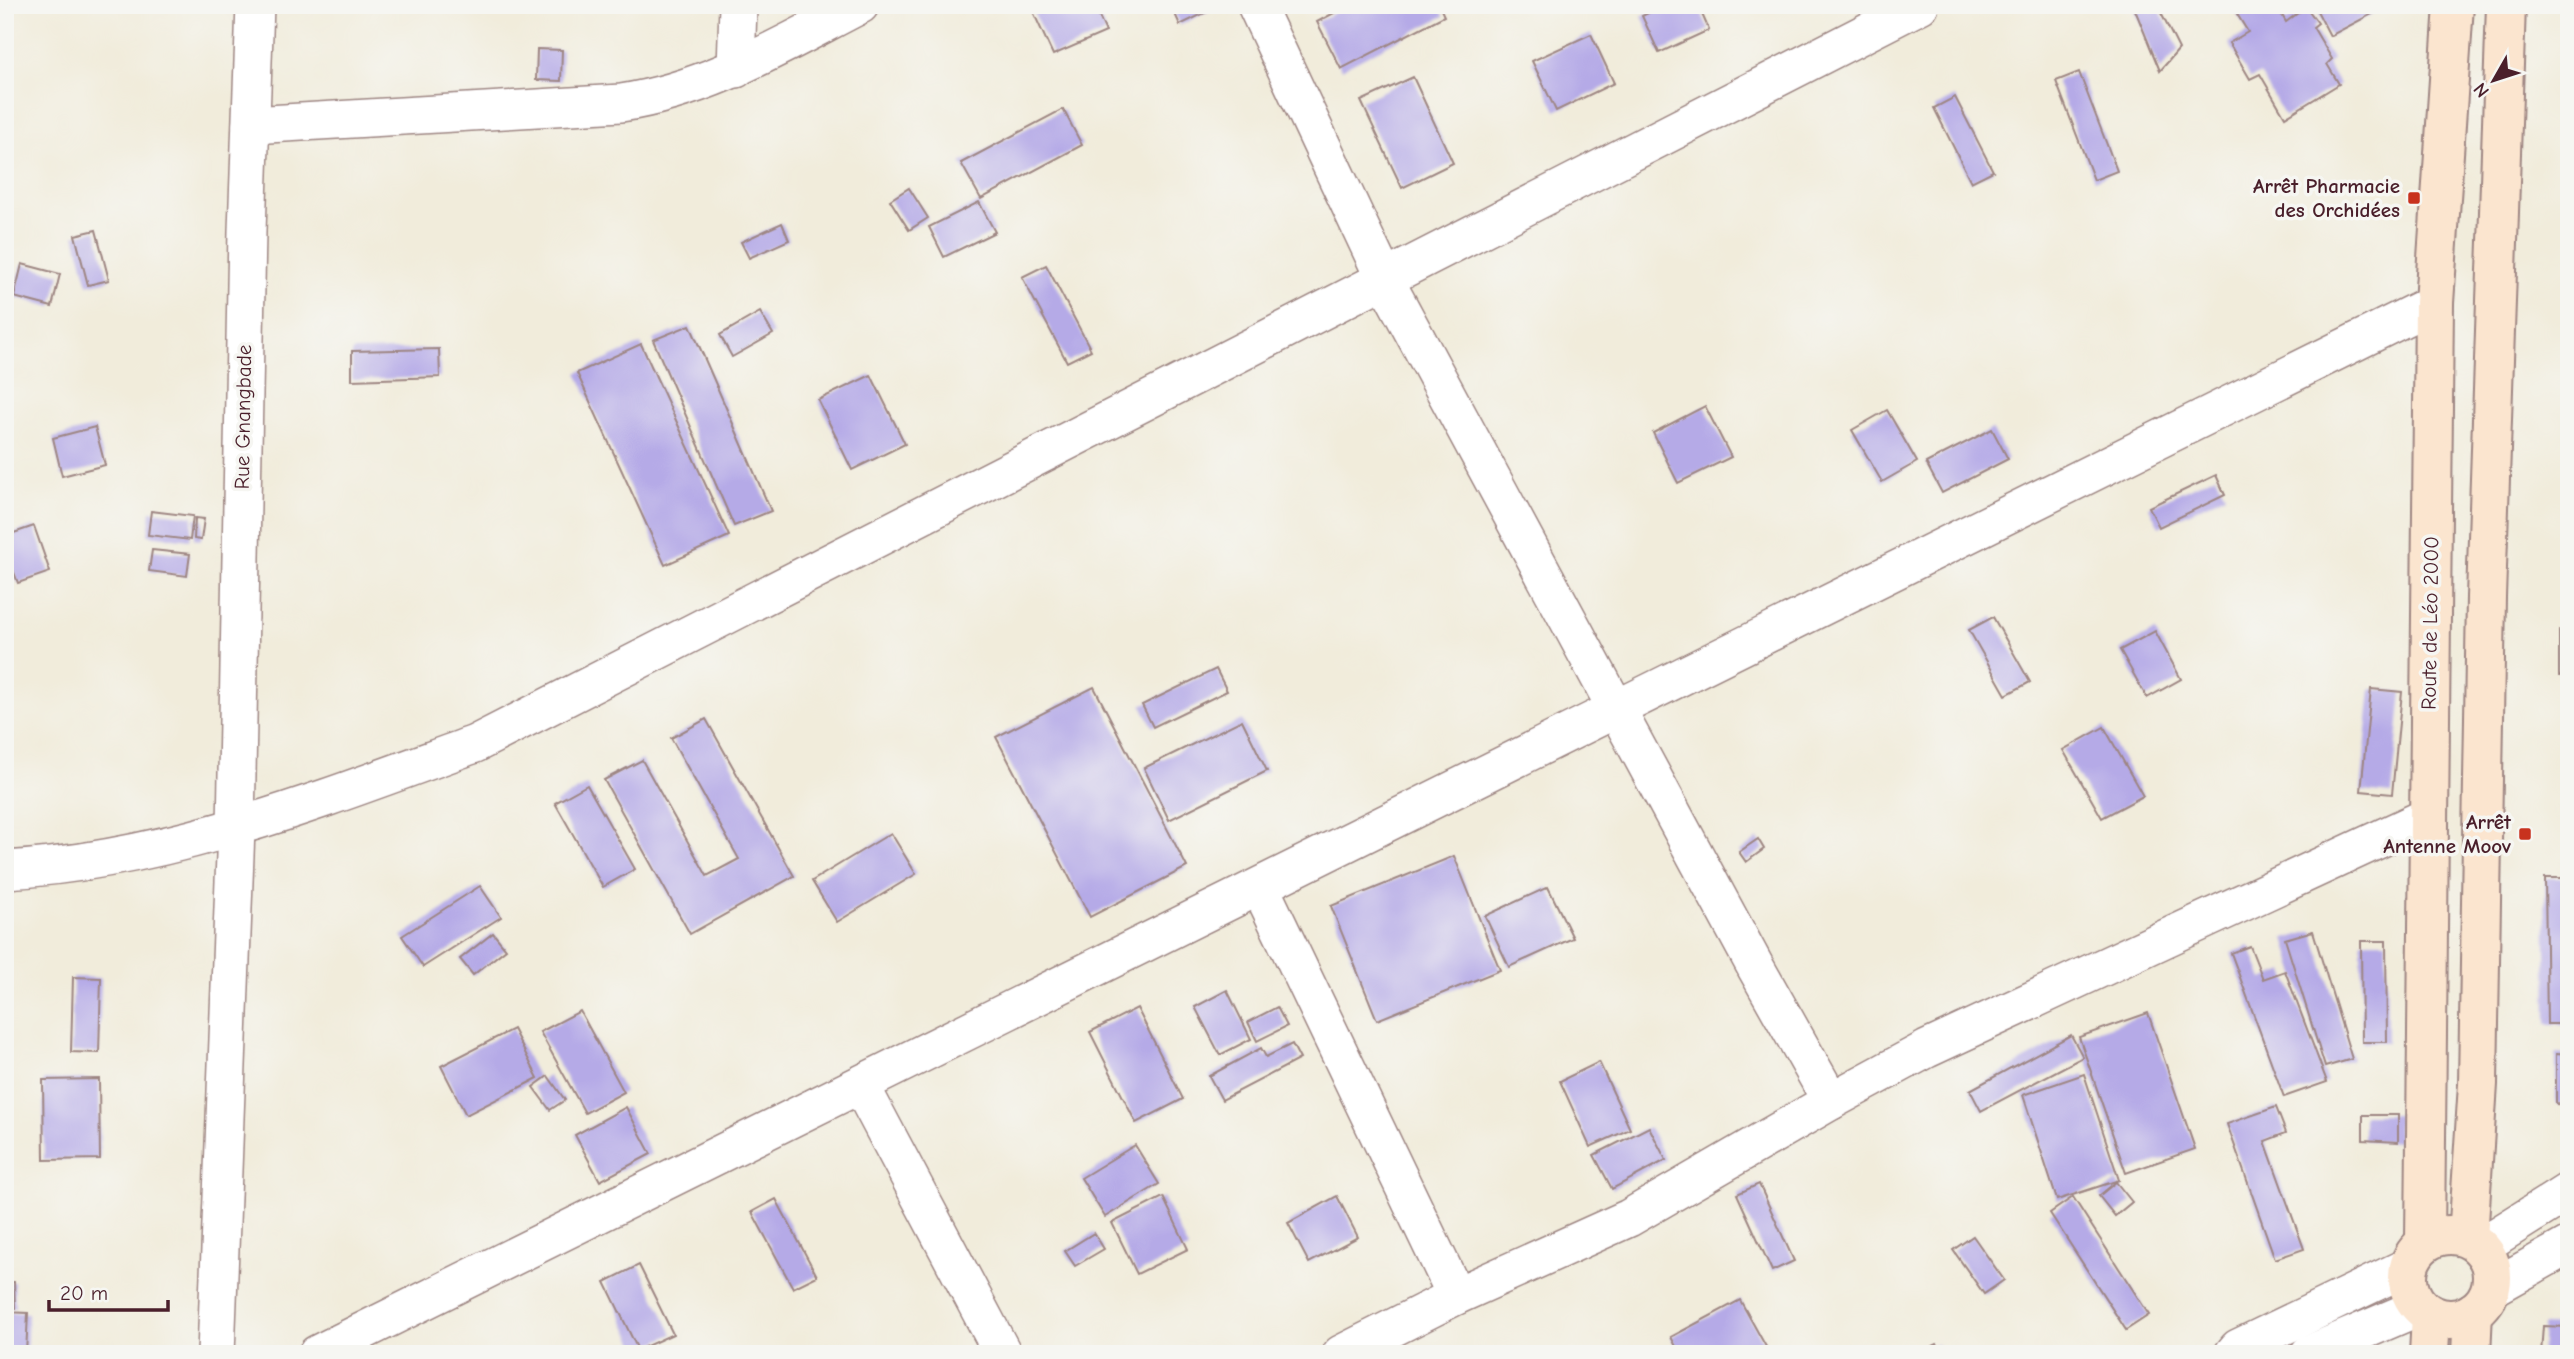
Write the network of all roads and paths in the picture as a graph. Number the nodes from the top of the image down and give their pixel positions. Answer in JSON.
{"nodes":[{"id":1,"x":255,"y":5,"type":"edge"},
{"id":2,"x":738,"y":5,"type":"edge"},
{"id":3,"x":860,"y":5,"type":"edge"},
{"id":4,"x":1256,"y":5,"type":"edge"},
{"id":5,"x":1920,"y":5,"type":"edge"},
{"id":6,"x":2454,"y":5,"type":"edge"},
{"id":7,"x":2506,"y":5,"type":"edge"},
{"id":8,"x":736,"y":69,"type":"junction"},
{"id":9,"x":251,"y":125,"type":"junction"},
{"id":10,"x":1385,"y":280,"type":"junction"},
{"id":11,"x":2434,"y":303,"type":"junction"},
{"id":12,"x":1616,"y":709,"type":"junction"},
{"id":13,"x":2427,"y":817,"type":"junction"},
{"id":14,"x":236,"y":829,"type":"junction"},
{"id":15,"x":5,"y":870,"type":"edge"},
{"id":16,"x":1260,"y":887,"type":"junction"},
{"id":17,"x":861,"y":1086,"type":"junction"},
{"id":18,"x":1831,"y":1101,"type":"junction"},
{"id":19,"x":2569,"y":1191,"type":"edge"},
{"id":20,"x":2474,"y":1242,"type":"junction"},
{"id":21,"x":2569,"y":1245,"type":"edge"},
{"id":22,"x":2417,"y":1254,"type":"junction"},
{"id":23,"x":1456,"y":1296,"type":"junction"},
{"id":24,"x":2482,"y":1300,"type":"junction"},
{"id":25,"x":2425,"y":1311,"type":"junction"},
{"id":26,"x":216,"y":1354,"type":"edge"},
{"id":27,"x":317,"y":1354,"type":"edge"},
{"id":28,"x":1003,"y":1354,"type":"edge"},
{"id":29,"x":1341,"y":1354,"type":"edge"},
{"id":30,"x":2233,"y":1354,"type":"edge"},
{"id":31,"x":2309,"y":1354,"type":"edge"},
{"id":32,"x":2429,"y":1354,"type":"edge"},
{"id":33,"x":2471,"y":1354,"type":"edge"}],
"edges":[{"from":1,"to":9,"type":"street","name":"Rue Gnangbade"},
{"from":2,"to":8,"type":"street"},
{"from":3,"to":8,"type":"street"},
{"from":4,"to":10,"type":"street"},
{"from":5,"to":10,"type":"street"},
{"from":6,"to":11,"type":"street","name":"Route de Léo 2000"},
{"from":7,"to":20,"type":"street"},
{"from":8,"to":9,"type":"street"},
{"from":9,"to":14,"type":"street","name":"Rue Gnangbade"},
{"from":10,"to":12,"type":"street"},
{"from":10,"to":14,"type":"street"},
{"from":11,"to":12,"type":"street"},
{"from":11,"to":13,"type":"street","name":"Route de Léo 2000"},
{"from":12,"to":16,"type":"street"},
{"from":12,"to":18,"type":"street"},
{"from":13,"to":18,"type":"street"},
{"from":13,"to":22,"type":"street","name":"Route de Léo 2000"},
{"from":14,"to":15,"type":"street"},
{"from":14,"to":26,"type":"street","name":"Rue Gnangbade"},
{"from":16,"to":17,"type":"street"},
{"from":16,"to":23,"type":"street"},
{"from":17,"to":27,"type":"street"},
{"from":17,"to":28,"type":"street"},
{"from":18,"to":23,"type":"street"},
{"from":19,"to":20,"type":"street"},
{"from":20,"to":22,"type":"street"},
{"from":20,"to":24,"type":"street"},
{"from":21,"to":24,"type":"street"},
{"from":22,"to":25,"type":"street","name":"Route de Léo 2000"},
{"from":22,"to":30,"type":"street"},
{"from":23,"to":29,"type":"street"},
{"from":24,"to":25,"type":"street"},
{"from":24,"to":33,"type":"street"},
{"from":25,"to":31,"type":"street"},
{"from":25,"to":32,"type":"street","name":"Route de Léo 2000"}]}
